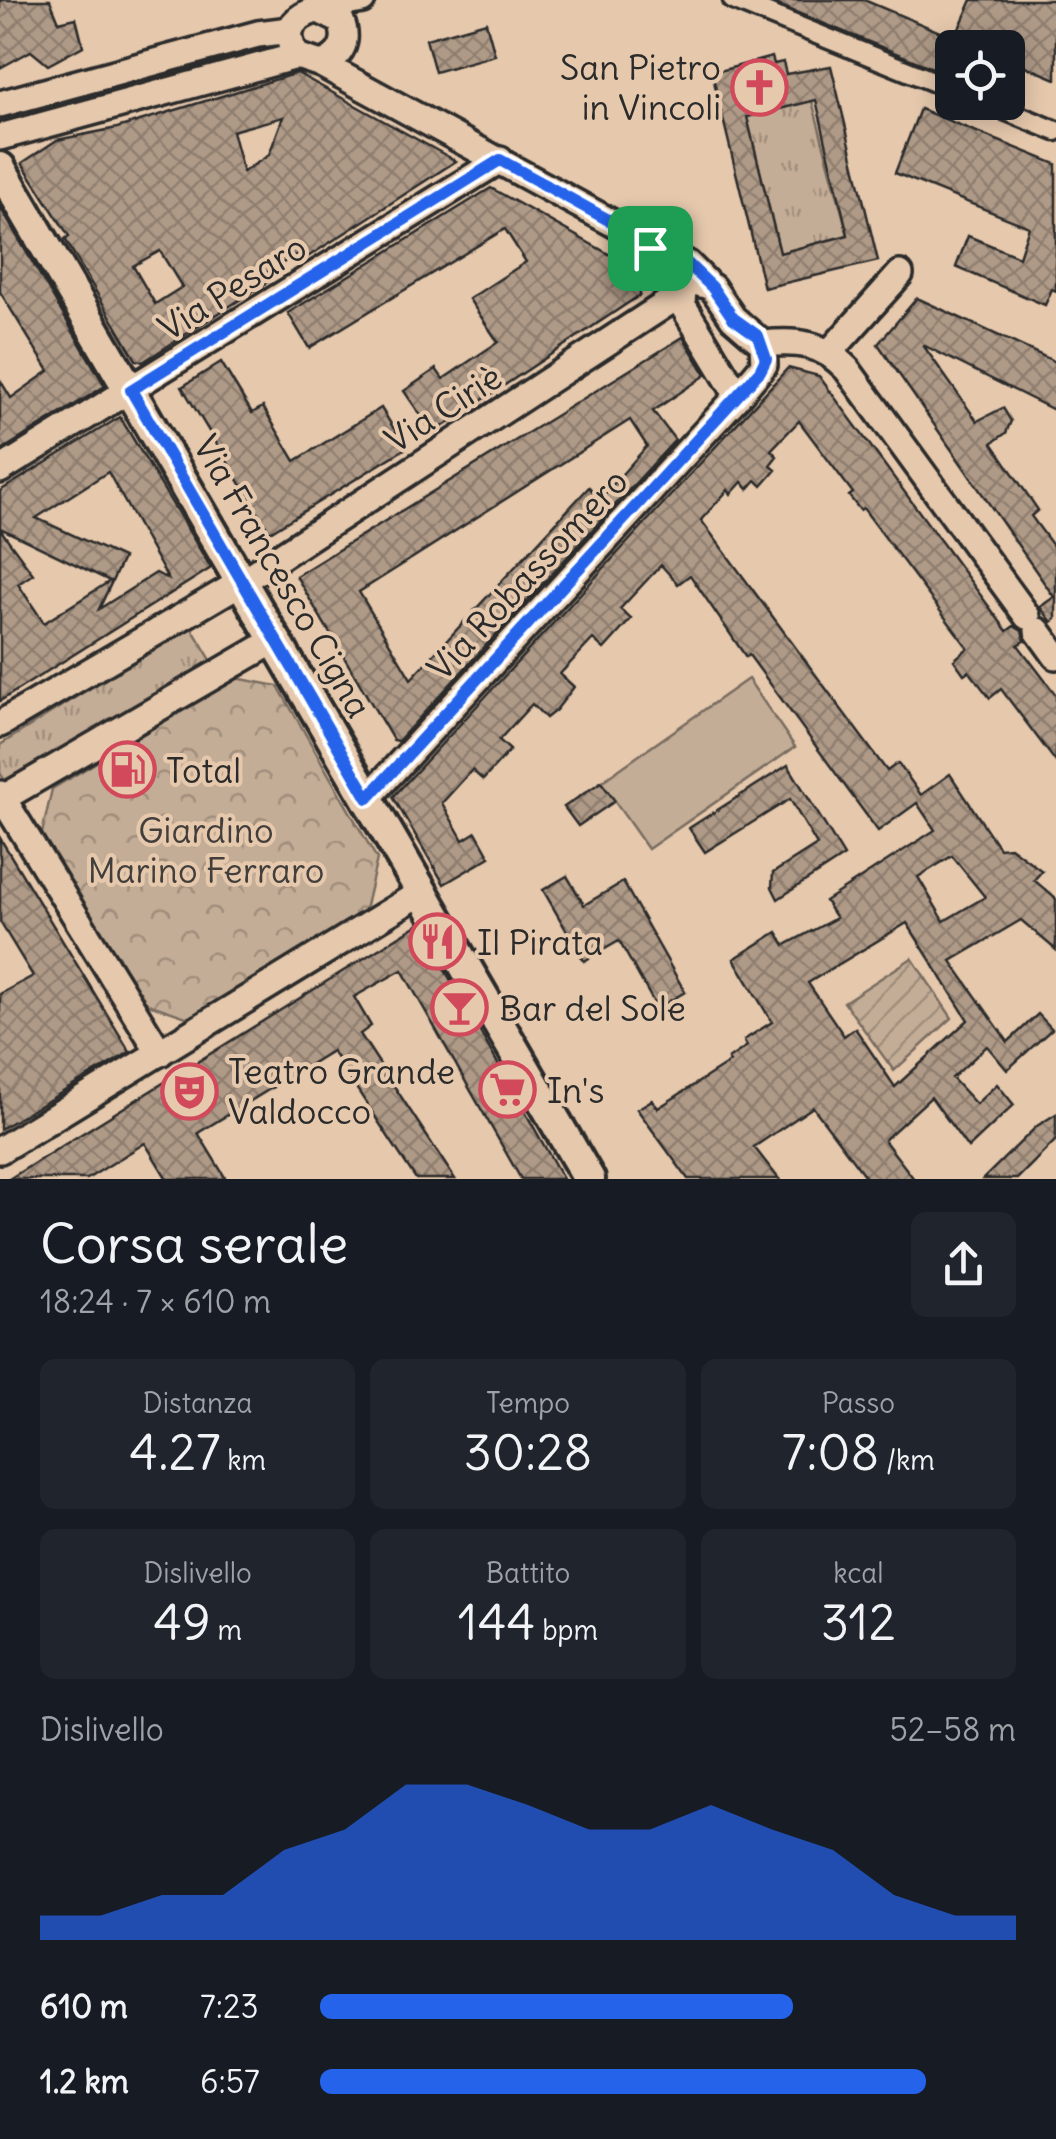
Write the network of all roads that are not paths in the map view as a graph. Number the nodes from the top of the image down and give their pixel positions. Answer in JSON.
{"nodes":[{"id":1,"x":362,"y":0,"type":"edge"},
{"id":2,"x":374,"y":0,"type":"edge"},
{"id":3,"x":734,"y":0,"type":"edge"},
{"id":4,"x":317,"y":8,"type":"junction"},
{"id":5,"x":290,"y":30,"type":"junction"},
{"id":6,"x":344,"y":44,"type":"junction"},
{"id":7,"x":309,"y":60,"type":"junction"},
{"id":8,"x":935,"y":82,"type":"edge"},
{"id":9,"x":362,"y":84,"type":"junction"},
{"id":10,"x":0,"y":104,"type":"edge"},
{"id":11,"x":1025,"y":118,"type":"edge"},
{"id":12,"x":1056,"y":131,"type":"edge"},
{"id":13,"x":0,"y":137,"type":"edge"},
{"id":14,"x":500,"y":160,"type":"junction"},
{"id":15,"x":0,"y":168,"type":"edge"},
{"id":16,"x":650,"y":248,"type":"junction"},
{"id":17,"x":900,"y":274,"type":"dead end"},
{"id":18,"x":704,"y":282,"type":"junction"},
{"id":19,"x":681,"y":294,"type":"junction"},
{"id":20,"x":763,"y":344,"type":"junction"},
{"id":21,"x":830,"y":352,"type":"junction"},
{"id":22,"x":131,"y":390,"type":"junction"},
{"id":23,"x":738,"y":396,"type":"junction"},
{"id":24,"x":0,"y":470,"type":"edge"},
{"id":25,"x":243,"y":581,"type":"junction"},
{"id":26,"x":277,"y":639,"type":"junction"},
{"id":27,"x":1056,"y":656,"type":"edge"},
{"id":28,"x":0,"y":724,"type":"edge"},
{"id":29,"x":1,"y":798,"type":"edge"},
{"id":30,"x":368,"y":798,"type":"junction"},
{"id":31,"x":422,"y":892,"type":"junction"},
{"id":32,"x":160,"y":1053,"type":"junction"},
{"id":33,"x":0,"y":1150,"type":"edge"},
{"id":34,"x":589,"y":1179,"type":"edge"}],
"edges":[{"from":1,"to":4,"type":"street"},
{"from":2,"to":6,"type":"street"},
{"from":3,"to":8,"type":"street"},
{"from":4,"to":5,"type":"street"},
{"from":4,"to":6,"type":"street"},
{"from":5,"to":7,"type":"street"},
{"from":5,"to":10,"type":"street"},
{"from":6,"to":7,"type":"street"},
{"from":6,"to":9,"type":"street"},
{"from":7,"to":9,"type":"street"},
{"from":7,"to":13,"type":"street"},
{"from":9,"to":14,"type":"street"},
{"from":11,"to":12,"type":"street"},
{"from":14,"to":16,"type":"street"},
{"from":14,"to":22,"type":"street","name":"Via Pesaro"},
{"from":15,"to":22,"type":"street","name":"Via Francesco Cigna"},
{"from":16,"to":18,"type":"street"},
{"from":16,"to":19,"type":"street"},
{"from":17,"to":21,"type":"street"},
{"from":18,"to":19,"type":"street","name":"Via Ciriè"},
{"from":18,"to":20,"type":"street"},
{"from":19,"to":23,"type":"street"},
{"from":19,"to":25,"type":"street","name":"Via Ciriè"},
{"from":20,"to":21,"type":"street"},
{"from":20,"to":23,"type":"street","name":"Via Robassomero"},
{"from":21,"to":27,"type":"street"},
{"from":22,"to":24,"type":"street","name":"Via Pesaro"},
{"from":22,"to":25,"type":"street","name":"Via Francesco Cigna"},
{"from":23,"to":30,"type":"street","name":"Via Robassomero"},
{"from":25,"to":26,"type":"street","name":"Via Francesco Cigna"},
{"from":25,"to":28,"type":"street","name":"Via Ciriè"},
{"from":26,"to":29,"type":"street"},
{"from":26,"to":30,"type":"street","name":"Via Francesco Cigna"},
{"from":29,"to":32,"type":"street"},
{"from":30,"to":31,"type":"street","name":"Via Francesco Cigna"},
{"from":31,"to":32,"type":"street"},
{"from":31,"to":34,"type":"street","name":"Via Francesco Cigna"},
{"from":32,"to":33,"type":"street"}]}
